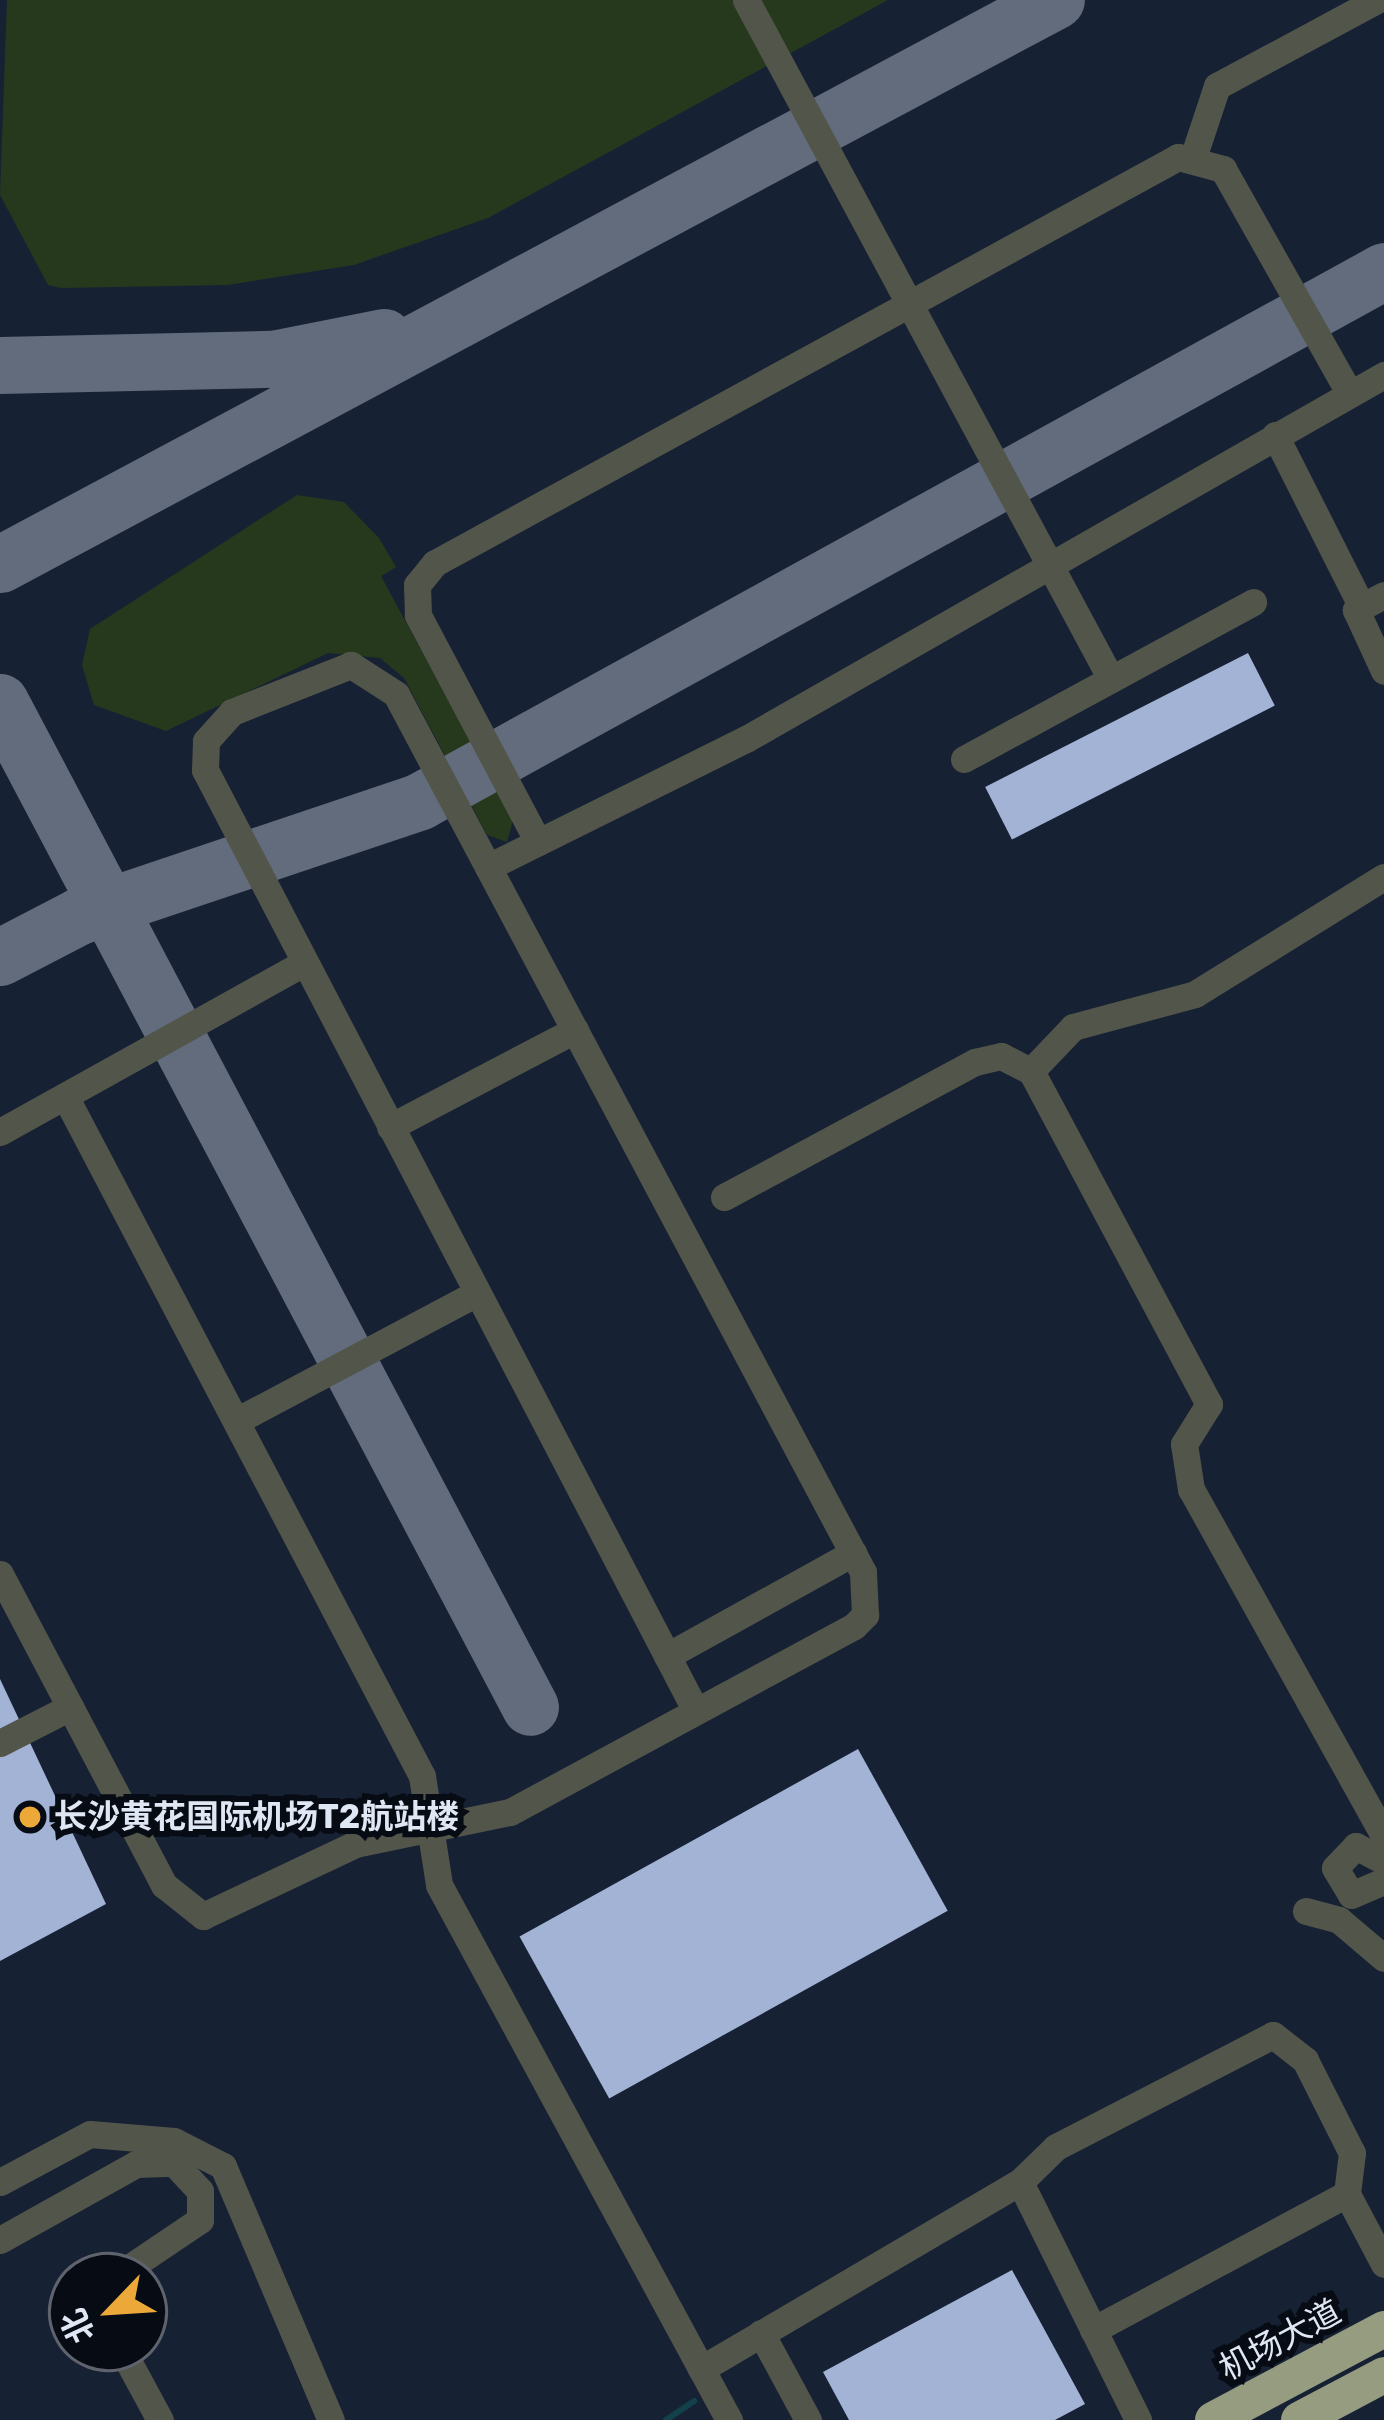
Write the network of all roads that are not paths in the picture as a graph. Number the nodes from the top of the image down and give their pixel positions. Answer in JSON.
{"nodes":[{"id":1,"x":746,"y":0,"type":"edge"},
{"id":2,"x":1377,"y":0,"type":"edge"},
{"id":3,"x":1194,"y":154,"type":"junction"},
{"id":4,"x":910,"y":307,"type":"junction"},
{"id":5,"x":1384,"y":375,"type":"edge"},
{"id":6,"x":1349,"y":393,"type":"junction"},
{"id":7,"x":1275,"y":435,"type":"junction"},
{"id":8,"x":1048,"y":566,"type":"junction"},
{"id":9,"x":1373,"y":601,"type":"edge"},
{"id":10,"x":1253,"y":602,"type":"dead end"},
{"id":11,"x":1384,"y":671,"type":"edge"},
{"id":12,"x":1111,"y":679,"type":"junction"},
{"id":13,"x":964,"y":759,"type":"dead end"},
{"id":14,"x":538,"y":842,"type":"junction"},
{"id":15,"x":488,"y":867,"type":"junction"},
{"id":16,"x":1384,"y":877,"type":"edge"},
{"id":17,"x":304,"y":963,"type":"junction"},
{"id":18,"x":575,"y":1030,"type":"junction"},
{"id":19,"x":1031,"y":1071,"type":"junction"},
{"id":20,"x":65,"y":1096,"type":"junction"},
{"id":21,"x":390,"y":1127,"type":"junction"},
{"id":22,"x":0,"y":1132,"type":"edge"},
{"id":23,"x":724,"y":1197,"type":"dead end"},
{"id":24,"x":477,"y":1293,"type":"junction"},
{"id":25,"x":236,"y":1421,"type":"junction"},
{"id":26,"x":853,"y":1552,"type":"junction"},
{"id":27,"x":0,"y":1574,"type":"edge"},
{"id":28,"x":667,"y":1657,"type":"junction"},
{"id":29,"x":70,"y":1707,"type":"junction"},
{"id":30,"x":696,"y":1711,"type":"junction"},
{"id":31,"x":0,"y":1743,"type":"edge"},
{"id":32,"x":1345,"y":1776,"type":"junction"},
{"id":33,"x":430,"y":1828,"type":"junction"},
{"id":34,"x":1384,"y":1835,"type":"edge"},
{"id":35,"x":1337,"y":1860,"type":"junction"},
{"id":36,"x":1384,"y":1860,"type":"edge"},
{"id":37,"x":1384,"y":1881,"type":"edge"},
{"id":38,"x":1352,"y":1895,"type":"junction"},
{"id":39,"x":1306,"y":1911,"type":"dead end"},
{"id":40,"x":1384,"y":1927,"type":"edge"},
{"id":41,"x":1384,"y":1956,"type":"edge"},
{"id":42,"x":0,"y":2182,"type":"edge"},
{"id":43,"x":1020,"y":2182,"type":"junction"},
{"id":44,"x":1347,"y":2194,"type":"junction"},
{"id":45,"x":0,"y":2240,"type":"edge"},
{"id":46,"x":153,"y":2252,"type":"edge"},
{"id":47,"x":1384,"y":2264,"type":"edge"},
{"id":48,"x":1384,"y":2329,"type":"edge"},
{"id":49,"x":1094,"y":2330,"type":"junction"},
{"id":50,"x":761,"y":2333,"type":"junction"},
{"id":51,"x":701,"y":2369,"type":"junction"},
{"id":52,"x":135,"y":2372,"type":"edge"},
{"id":53,"x":1384,"y":2375,"type":"edge"},
{"id":54,"x":1134,"y":2413,"type":"edge"},
{"id":55,"x":160,"y":2420,"type":"edge"},
{"id":56,"x":331,"y":2420,"type":"edge"},
{"id":57,"x":729,"y":2420,"type":"edge"},
{"id":58,"x":808,"y":2420,"type":"edge"},
{"id":59,"x":1105,"y":2420,"type":"edge"},
{"id":60,"x":1213,"y":2420,"type":"edge"},
{"id":61,"x":1300,"y":2420,"type":"edge"}],
"edges":[{"from":1,"to":4,"type":"lane"},
{"from":2,"to":3,"type":"lane"},
{"from":3,"to":4,"type":"lane"},
{"from":3,"to":6,"type":"lane"},
{"from":4,"to":8,"type":"lane"},
{"from":4,"to":14,"type":"lane"},
{"from":5,"to":6,"type":"lane"},
{"from":6,"to":7,"type":"lane"},
{"from":7,"to":8,"type":"lane"},
{"from":7,"to":9,"type":"lane"},
{"from":8,"to":12,"type":"lane"},
{"from":8,"to":14,"type":"lane"},
{"from":9,"to":11,"type":"lane"},
{"from":10,"to":12,"type":"lane"},
{"from":12,"to":13,"type":"lane"},
{"from":14,"to":15,"type":"lane"},
{"from":15,"to":17,"type":"lane"},
{"from":15,"to":18,"type":"lane"},
{"from":16,"to":19,"type":"lane"},
{"from":17,"to":20,"type":"lane"},
{"from":17,"to":21,"type":"lane"},
{"from":18,"to":21,"type":"lane"},
{"from":18,"to":26,"type":"lane"},
{"from":19,"to":23,"type":"lane"},
{"from":19,"to":32,"type":"lane"},
{"from":20,"to":22,"type":"lane"},
{"from":20,"to":25,"type":"lane"},
{"from":21,"to":24,"type":"lane"},
{"from":24,"to":25,"type":"lane"},
{"from":24,"to":28,"type":"lane"},
{"from":25,"to":33,"type":"lane"},
{"from":26,"to":28,"type":"lane"},
{"from":26,"to":30,"type":"lane"},
{"from":27,"to":29,"type":"lane"},
{"from":28,"to":30,"type":"lane"},
{"from":29,"to":31,"type":"lane"},
{"from":29,"to":33,"type":"lane"},
{"from":30,"to":33,"type":"lane"},
{"from":32,"to":34,"type":"lane"},
{"from":32,"to":35,"type":"lane"},
{"from":33,"to":51,"type":"lane"},
{"from":34,"to":36,"type":"lane"},
{"from":35,"to":36,"type":"lane"},
{"from":35,"to":38,"type":"lane"},
{"from":37,"to":38,"type":"lane"},
{"from":38,"to":41,"type":"lane"},
{"from":39,"to":41,"type":"lane"},
{"from":40,"to":41,"type":"lane"},
{"from":42,"to":56,"type":"lane"},
{"from":43,"to":44,"type":"lane"},
{"from":43,"to":49,"type":"lane"},
{"from":43,"to":50,"type":"lane"},
{"from":44,"to":47,"type":"lane"},
{"from":44,"to":49,"type":"lane"},
{"from":45,"to":46,"type":"lane"},
{"from":48,"to":60,"type":"highway","name":"机场大道"},
{"from":49,"to":54,"type":"lane"},
{"from":50,"to":51,"type":"lane"},
{"from":50,"to":58,"type":"lane"},
{"from":51,"to":57,"type":"lane"},
{"from":52,"to":55,"type":"lane"},
{"from":53,"to":61,"type":"highway"},
{"from":54,"to":59,"type":"lane"}]}
